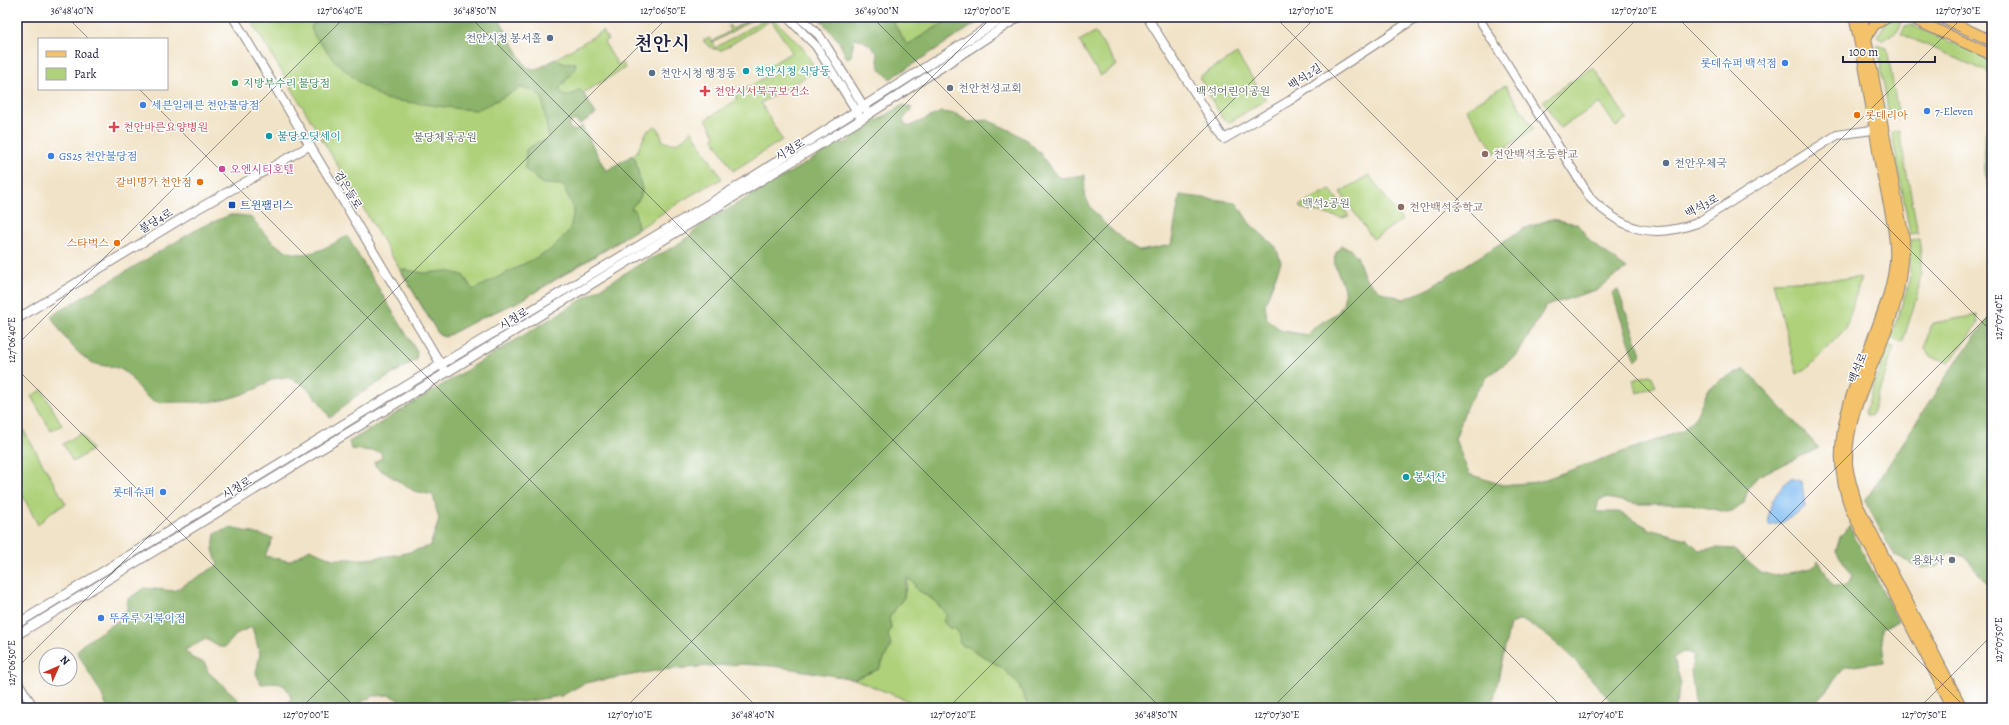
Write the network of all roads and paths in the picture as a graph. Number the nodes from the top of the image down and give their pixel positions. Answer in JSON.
{"nodes":[{"id":1,"x":233,"y":17,"type":"edge"},
{"id":2,"x":787,"y":17,"type":"edge"},
{"id":3,"x":799,"y":17,"type":"edge"},
{"id":4,"x":1004,"y":17,"type":"edge"},
{"id":5,"x":1019,"y":17,"type":"edge"},
{"id":6,"x":1147,"y":17,"type":"edge"},
{"id":7,"x":1417,"y":17,"type":"edge"},
{"id":8,"x":1478,"y":17,"type":"edge"},
{"id":9,"x":1854,"y":17,"type":"edge"},
{"id":10,"x":1862,"y":17,"type":"edge"},
{"id":11,"x":1888,"y":17,"type":"edge"},
{"id":12,"x":1909,"y":17,"type":"edge"},
{"id":13,"x":1940,"y":17,"type":"edge"},
{"id":14,"x":1866,"y":38,"type":"junction"},
{"id":15,"x":1992,"y":41,"type":"edge"},
{"id":16,"x":1992,"y":55,"type":"edge"},
{"id":17,"x":867,"y":111,"type":"junction"},
{"id":18,"x":859,"y":116,"type":"junction"},
{"id":19,"x":1879,"y":129,"type":"junction"},
{"id":20,"x":309,"y":146,"type":"junction"},
{"id":21,"x":17,"y":319,"type":"edge"},
{"id":22,"x":440,"y":365,"type":"junction"},
{"id":23,"x":446,"y":374,"type":"junction"},
{"id":24,"x":17,"y":624,"type":"edge"},
{"id":25,"x":17,"y":635,"type":"edge"},
{"id":26,"x":17,"y":680,"type":"edge"},
{"id":27,"x":17,"y":691,"type":"edge"},
{"id":28,"x":1945,"y":693,"type":"junction"},
{"id":29,"x":1960,"y":703,"type":"edge"},
{"id":30,"x":28,"y":708,"type":"edge"},
{"id":31,"x":34,"y":708,"type":"edge"},
{"id":32,"x":1948,"y":708,"type":"edge"},
{"id":33,"x":1953,"y":708,"type":"edge"},
{"id":34,"x":1966,"y":708,"type":"edge"}],
"edges":[{"from":1,"to":20,"type":"street","name":"검은들로"},
{"from":2,"to":18,"type":"street"},
{"from":3,"to":17,"type":"street"},
{"from":4,"to":17,"type":"street","name":"시청로"},
{"from":5,"to":17,"type":"street","name":"시청로"},
{"from":6,"to":7,"type":"street","name":"백석2길"},
{"from":8,"to":19,"type":"street","name":"백석3로"},
{"from":9,"to":19,"type":"main road","name":"백석로"},
{"from":10,"to":14,"type":"main road","name":"백석로"},
{"from":11,"to":14,"type":"main road"},
{"from":12,"to":16,"type":"main road"},
{"from":13,"to":15,"type":"main road"},
{"from":14,"to":19,"type":"main road","name":"백석로"},
{"from":17,"to":18,"type":"street","name":"시청로"},
{"from":18,"to":22,"type":"street","name":"시청로"},
{"from":18,"to":23,"type":"street","name":"시청로"},
{"from":19,"to":28,"type":"main road","name":"백석로"},
{"from":19,"to":29,"type":"main road","name":"백석로"},
{"from":20,"to":21,"type":"street","name":"불당4로"},
{"from":20,"to":22,"type":"street","name":"검은들로"},
{"from":22,"to":23,"type":"street","name":"검은들로"},
{"from":22,"to":24,"type":"street","name":"시청로"},
{"from":23,"to":25,"type":"street","name":"시청로"},
{"from":26,"to":31,"type":"street"},
{"from":27,"to":30,"type":"street"},
{"from":28,"to":32,"type":"main road"},
{"from":28,"to":33,"type":"main road","name":"백석로"},
{"from":29,"to":34,"type":"main road","name":"백석로"}]}
